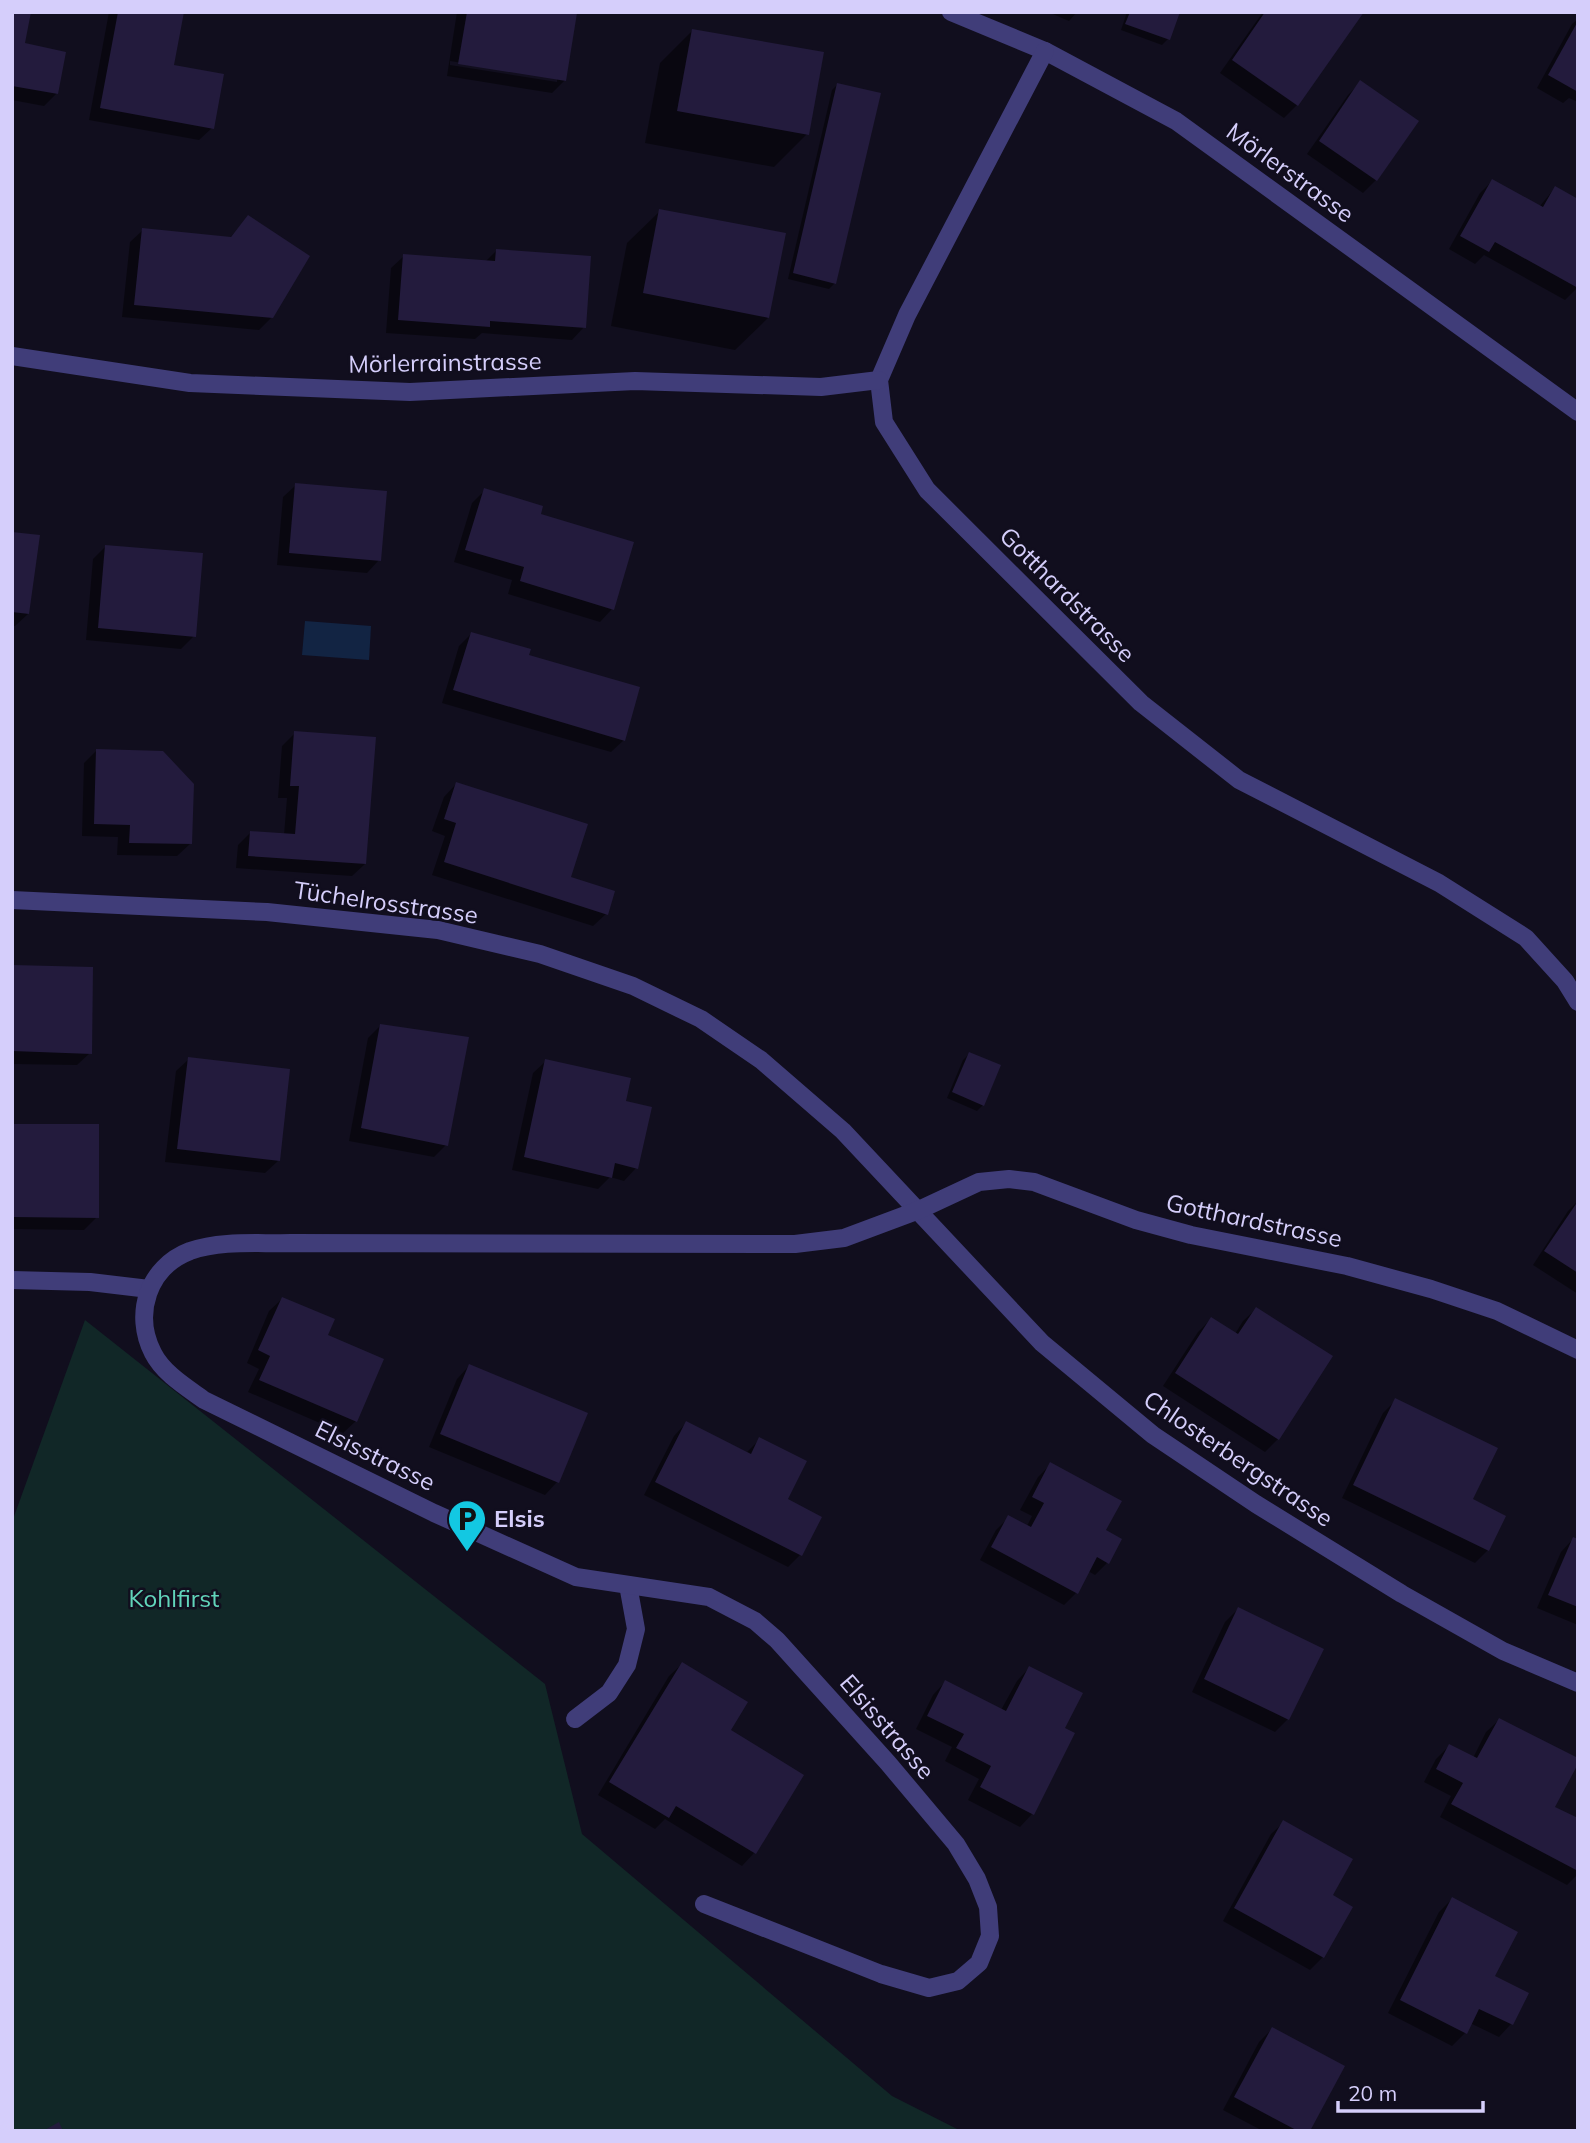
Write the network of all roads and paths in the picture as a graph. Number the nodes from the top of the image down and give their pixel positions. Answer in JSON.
{"nodes":[{"id":1,"x":951,"y":12,"type":"edge"},
{"id":2,"x":1045,"y":51,"type":"junction"},
{"id":3,"x":12,"y":356,"type":"edge"},
{"id":4,"x":879,"y":380,"type":"junction"},
{"id":5,"x":1578,"y":412,"type":"edge"},
{"id":6,"x":12,"y":900,"type":"edge"},
{"id":7,"x":1578,"y":1002,"type":"edge"},
{"id":8,"x":919,"y":1210,"type":"junction"},
{"id":9,"x":12,"y":1279,"type":"edge"},
{"id":10,"x":149,"y":1289,"type":"junction"},
{"id":11,"x":1578,"y":1350,"type":"edge"},
{"id":12,"x":628,"y":1585,"type":"junction"},
{"id":13,"x":1578,"y":1683,"type":"edge"},
{"id":14,"x":575,"y":1719,"type":"dead end"},
{"id":15,"x":704,"y":1904,"type":"dead end"}],
"edges":[{"from":1,"to":2,"type":"street","name":"Mörlerstrasse"},
{"from":2,"to":4,"type":"street","name":"Gotthardstrasse"},
{"from":2,"to":5,"type":"street","name":"Mörlerstrasse"},
{"from":3,"to":4,"type":"street","name":"Mörlerrainstrasse"},
{"from":4,"to":7,"type":"street","name":"Gotthardstrasse"},
{"from":6,"to":8,"type":"street","name":"Tüchelrosstrasse"},
{"from":8,"to":10,"type":"street"},
{"from":8,"to":11,"type":"street","name":"Gotthardstrasse"},
{"from":8,"to":13,"type":"street","name":"Chlosterbergstrasse"},
{"from":9,"to":10,"type":"street"},
{"from":10,"to":12,"type":"street","name":"Elsisstrasse"},
{"from":12,"to":14,"type":"street"},
{"from":12,"to":15,"type":"street","name":"Elsisstrasse"}]}
